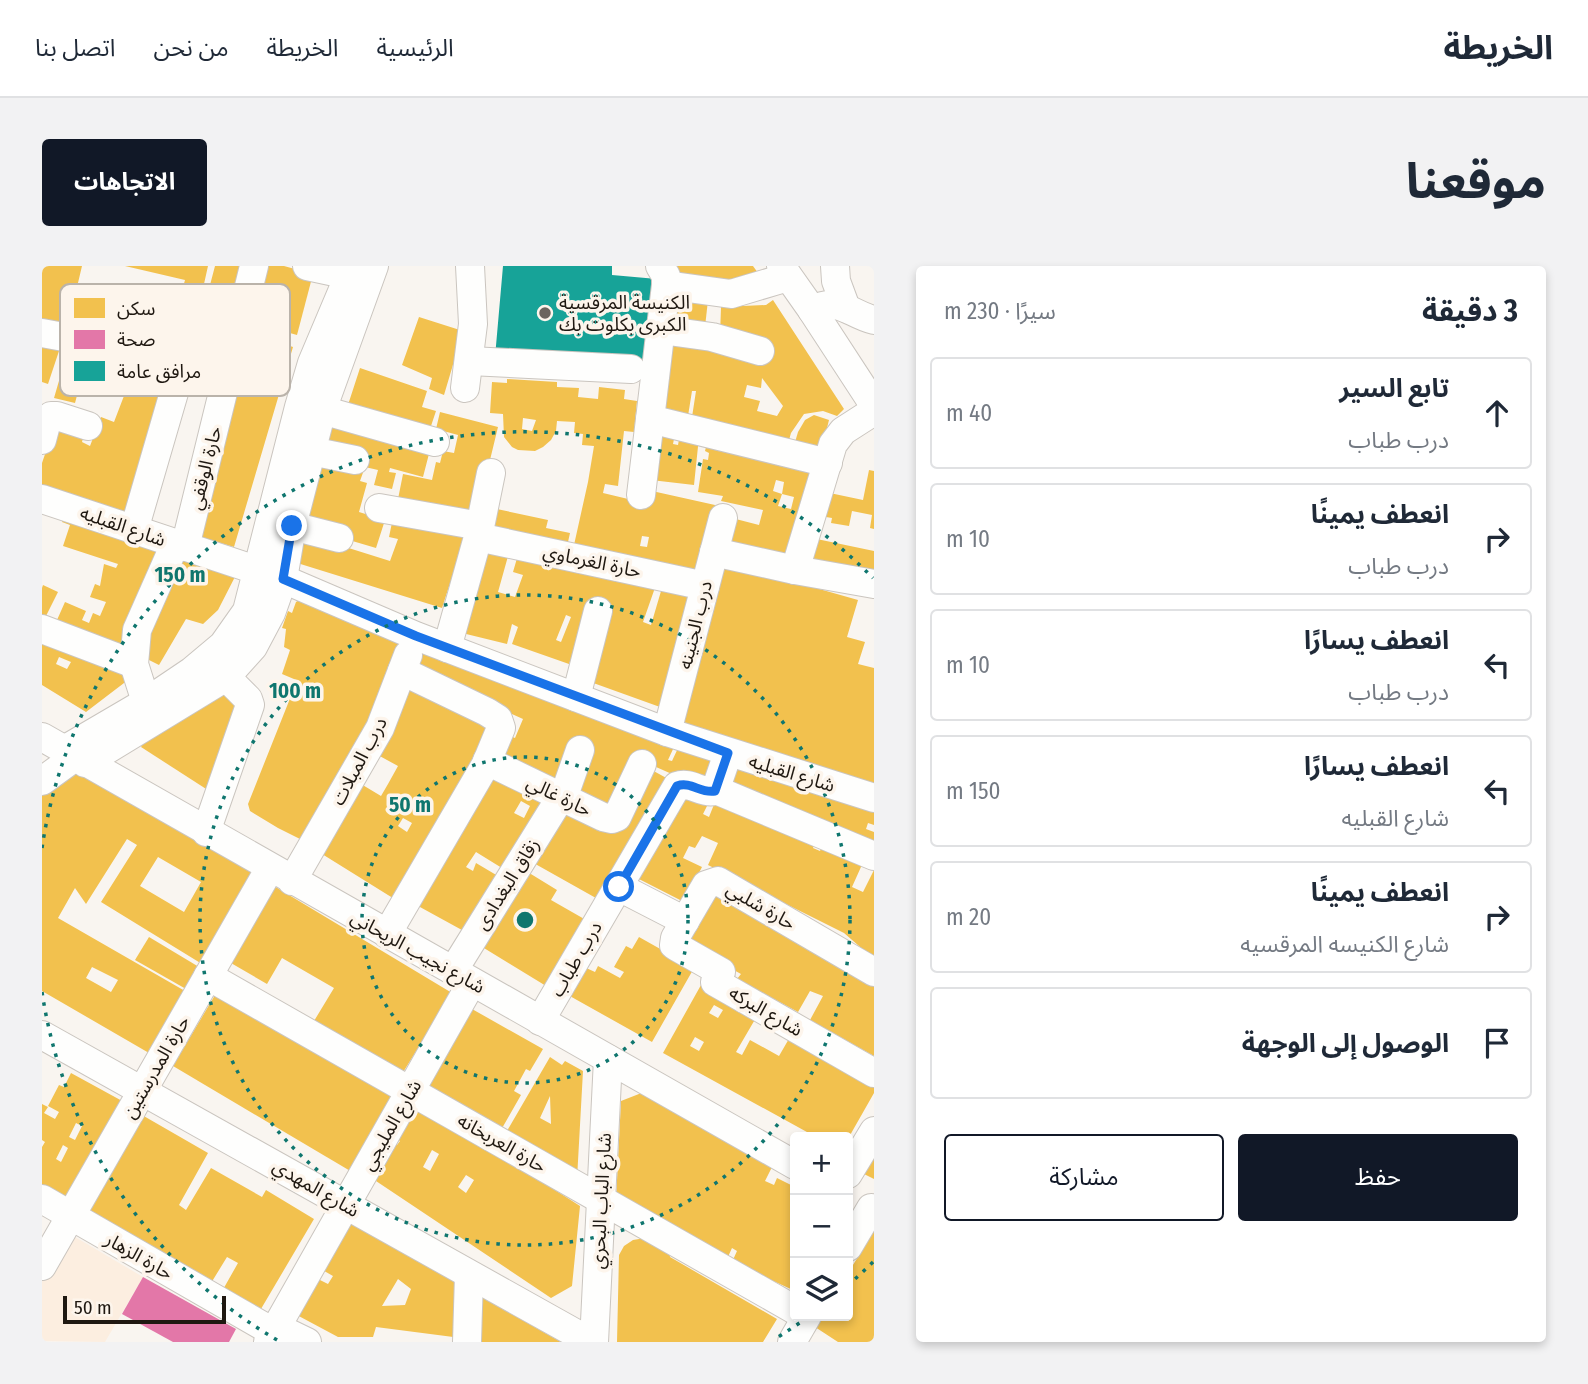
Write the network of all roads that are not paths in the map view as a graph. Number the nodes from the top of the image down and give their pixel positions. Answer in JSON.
{"nodes":[{"id":1,"x":254,"y":266,"type":"edge"},
{"id":2,"x":307,"y":266,"type":"edge"},
{"id":3,"x":470,"y":266,"type":"edge"},
{"id":4,"x":835,"y":266,"type":"edge"},
{"id":5,"x":359,"y":269,"type":"edge"},
{"id":6,"x":784,"y":272,"type":"edge"},
{"id":7,"x":663,"y":275,"type":"edge"},
{"id":8,"x":249,"y":284,"type":"edge"},
{"id":9,"x":712,"y":291,"type":"junction"},
{"id":10,"x":846,"y":308,"type":"junction"},
{"id":11,"x":812,"y":310,"type":"junction"},
{"id":12,"x":874,"y":320,"type":"edge"},
{"id":13,"x":661,"y":330,"type":"junction"},
{"id":14,"x":42,"y":333,"type":"edge"},
{"id":15,"x":60,"y":336,"type":"edge"},
{"id":16,"x":712,"y":337,"type":"junction"},
{"id":17,"x":760,"y":351,"type":"dead end"},
{"id":18,"x":631,"y":369,"type":"dead end"},
{"id":19,"x":173,"y":396,"type":"edge"},
{"id":20,"x":220,"y":396,"type":"edge"},
{"id":21,"x":874,"y":405,"type":"edge"},
{"id":22,"x":322,"y":410,"type":"junction"},
{"id":23,"x":874,"y":411,"type":"edge"},
{"id":24,"x":650,"y":419,"type":"junction"},
{"id":25,"x":88,"y":426,"type":"dead end"},
{"id":26,"x":42,"y":440,"type":"edge"},
{"id":27,"x":435,"y":442,"type":"dead end"},
{"id":28,"x":311,"y":452,"type":"junction"},
{"id":29,"x":355,"y":460,"type":"dead end"},
{"id":30,"x":828,"y":463,"type":"junction"},
{"id":31,"x":491,"y":473,"type":"dead end"},
{"id":32,"x":641,"y":495,"type":"dead end"},
{"id":33,"x":42,"y":499,"type":"edge"},
{"id":34,"x":379,"y":508,"type":"dead end"},
{"id":35,"x":723,"y":518,"type":"dead end"},
{"id":36,"x":292,"y":526,"type":"junction"},
{"id":37,"x":134,"y":530,"type":"junction"},
{"id":38,"x":479,"y":531,"type":"junction"},
{"id":39,"x":339,"y":538,"type":"dead end"},
{"id":40,"x":180,"y":546,"type":"junction"},
{"id":41,"x":714,"y":552,"type":"junction"},
{"id":42,"x":795,"y":570,"type":"junction"},
{"id":43,"x":270,"y":574,"type":"junction"},
{"id":44,"x":874,"y":584,"type":"edge"},
{"id":45,"x":705,"y":586,"type":"junction"},
{"id":46,"x":598,"y":611,"type":"dead end"},
{"id":47,"x":42,"y":629,"type":"edge"},
{"id":48,"x":416,"y":636,"type":"junction"},
{"id":49,"x":447,"y":648,"type":"junction"},
{"id":50,"x":134,"y":664,"type":"junction"},
{"id":51,"x":402,"y":671,"type":"junction"},
{"id":52,"x":226,"y":677,"type":"junction"},
{"id":53,"x":576,"y":697,"type":"junction"},
{"id":54,"x":146,"y":702,"type":"junction"},
{"id":55,"x":667,"y":732,"type":"junction"},
{"id":56,"x":580,"y":750,"type":"dead end"},
{"id":57,"x":66,"y":752,"type":"edge"},
{"id":58,"x":728,"y":753,"type":"junction"},
{"id":59,"x":487,"y":761,"type":"junction"},
{"id":60,"x":642,"y":764,"type":"dead end"},
{"id":61,"x":42,"y":781,"type":"edge"},
{"id":62,"x":716,"y":790,"type":"junction"},
{"id":63,"x":561,"y":797,"type":"junction"},
{"id":64,"x":874,"y":798,"type":"edge"},
{"id":65,"x":206,"y":832,"type":"junction"},
{"id":66,"x":874,"y":856,"type":"edge"},
{"id":67,"x":281,"y":874,"type":"junction"},
{"id":68,"x":619,"y":887,"type":"junction"},
{"id":69,"x":680,"y":933,"type":"junction"},
{"id":70,"x":387,"y":934,"type":"junction"},
{"id":71,"x":874,"y":972,"type":"edge"},
{"id":72,"x":208,"y":976,"type":"junction"},
{"id":73,"x":463,"y":977,"type":"junction"},
{"id":74,"x":540,"y":1021,"type":"junction"},
{"id":75,"x":42,"y":1035,"type":"edge"},
{"id":76,"x":608,"y":1059,"type":"junction"},
{"id":77,"x":874,"y":1073,"type":"edge"},
{"id":78,"x":143,"y":1090,"type":"junction"},
{"id":79,"x":410,"y":1091,"type":"junction"},
{"id":80,"x":874,"y":1131,"type":"edge"},
{"id":81,"x":790,"y":1162,"type":"edge"},
{"id":82,"x":853,"y":1166,"type":"edge"},
{"id":83,"x":42,"y":1199,"type":"edge"},
{"id":84,"x":602,"y":1199,"type":"junction"},
{"id":85,"x":864,"y":1204,"type":"edge"},
{"id":86,"x":345,"y":1205,"type":"junction"},
{"id":87,"x":70,"y":1216,"type":"junction"},
{"id":88,"x":853,"y":1234,"type":"edge"},
{"id":89,"x":42,"y":1266,"type":"edge"},
{"id":90,"x":469,"y":1275,"type":"junction"},
{"id":91,"x":790,"y":1307,"type":"edge"},
{"id":92,"x":803,"y":1321,"type":"edge"},
{"id":93,"x":272,"y":1334,"type":"edge"},
{"id":94,"x":307,"y":1342,"type":"edge"},
{"id":95,"x":467,"y":1342,"type":"edge"},
{"id":96,"x":593,"y":1342,"type":"edge"},
{"id":97,"x":792,"y":1342,"type":"edge"}],
"edges":[{"from":1,"to":8,"type":"street","name":"حارة الوقفي"},
{"from":2,"to":5,"type":"street"},
{"from":3,"to":18,"type":"street"},
{"from":4,"to":10,"type":"street"},
{"from":5,"to":22,"type":"street"},
{"from":5,"to":43,"type":"street"},
{"from":6,"to":9,"type":"street"},
{"from":6,"to":11,"type":"street"},
{"from":7,"to":9,"type":"street"},
{"from":7,"to":13,"type":"street"},
{"from":9,"to":16,"type":"street"},
{"from":10,"to":11,"type":"street"},
{"from":10,"to":12,"type":"street"},
{"from":11,"to":21,"type":"street"},
{"from":13,"to":16,"type":"street"},
{"from":13,"to":24,"type":"street"},
{"from":14,"to":15,"type":"street"},
{"from":16,"to":17,"type":"street"},
{"from":19,"to":37,"type":"street"},
{"from":20,"to":40,"type":"street","name":"حارة الوقفي"},
{"from":22,"to":27,"type":"street"},
{"from":22,"to":28,"type":"street"},
{"from":23,"to":30,"type":"street"},
{"from":24,"to":30,"type":"street"},
{"from":24,"to":32,"type":"street"},
{"from":25,"to":26,"type":"street"},
{"from":28,"to":29,"type":"street"},
{"from":28,"to":36,"type":"street"},
{"from":30,"to":42,"type":"street"},
{"from":31,"to":38,"type":"street"},
{"from":33,"to":37,"type":"street","name":"شارع القبليه"},
{"from":34,"to":38,"type":"street","name":"حارة الغرماوي"},
{"from":35,"to":41,"type":"street","name":"درب الجنينه"},
{"from":36,"to":39,"type":"street"},
{"from":36,"to":43,"type":"street"},
{"from":37,"to":40,"type":"street","name":"شارع القبليه"},
{"from":38,"to":45,"type":"street","name":"حارة الغرماوي"},
{"from":38,"to":49,"type":"street"},
{"from":40,"to":43,"type":"street","name":"شارع القبليه"},
{"from":40,"to":50,"type":"street","name":"حارة الوقفي"},
{"from":41,"to":42,"type":"street"},
{"from":41,"to":45,"type":"street","name":"درب الجنينه"},
{"from":42,"to":44,"type":"street"},
{"from":43,"to":48,"type":"street","name":"شارع القبليه"},
{"from":43,"to":52,"type":"street"},
{"from":43,"to":54,"type":"street"},
{"from":45,"to":55,"type":"street","name":"درب الجنينه"},
{"from":46,"to":53,"type":"street"},
{"from":47,"to":50,"type":"street"},
{"from":48,"to":49,"type":"street","name":"شارع القبليه"},
{"from":48,"to":51,"type":"street","name":"درب المبلات"},
{"from":49,"to":53,"type":"street","name":"شارع القبليه"},
{"from":50,"to":54,"type":"street"},
{"from":51,"to":59,"type":"street"},
{"from":51,"to":67,"type":"street","name":"درب المبلات"},
{"from":52,"to":57,"type":"street"},
{"from":52,"to":65,"type":"street"},
{"from":53,"to":55,"type":"street","name":"شارع القبليه"},
{"from":54,"to":57,"type":"street"},
{"from":55,"to":58,"type":"street","name":"شارع القبليه"},
{"from":56,"to":63,"type":"street","name":"زقاق البغدادى"},
{"from":57,"to":61,"type":"street"},
{"from":57,"to":65,"type":"street","name":"شارع نجيب الريحاني"},
{"from":58,"to":62,"type":"street"},
{"from":58,"to":64,"type":"street","name":"شارع القبليه"},
{"from":59,"to":63,"type":"street","name":"حارة غالي"},
{"from":59,"to":70,"type":"street"},
{"from":60,"to":63,"type":"street","name":"حارة غالي"},
{"from":62,"to":66,"type":"street"},
{"from":62,"to":68,"type":"street","name":"درب طباب"},
{"from":63,"to":73,"type":"street","name":"زقاق البغدادى"},
{"from":65,"to":67,"type":"street","name":"شارع نجيب الريحاني"},
{"from":67,"to":70,"type":"street","name":"شارع نجيب الريحاني"},
{"from":67,"to":72,"type":"street","name":"حارة المدرستين"},
{"from":68,"to":69,"type":"street"},
{"from":68,"to":74,"type":"street","name":"درب طباب"},
{"from":69,"to":71,"type":"street","name":"حارة شلبي"},
{"from":69,"to":77,"type":"street","name":"شارع البركه"},
{"from":70,"to":73,"type":"street","name":"شارع نجيب الريحاني"},
{"from":72,"to":78,"type":"street","name":"حارة المدرستين"},
{"from":72,"to":79,"type":"street","name":"حارة العربخانه"},
{"from":73,"to":74,"type":"street","name":"شارع نجيب الريحاني"},
{"from":73,"to":79,"type":"street","name":"شارع المليجي"},
{"from":74,"to":76,"type":"street","name":"شارع نجيب الريحاني"},
{"from":75,"to":78,"type":"street","name":"شارع المهدي"},
{"from":76,"to":81,"type":"street","name":"شارع نجيب الريحاني"},
{"from":76,"to":84,"type":"street","name":"شارع الباب البحري"},
{"from":78,"to":86,"type":"street","name":"شارع المهدي"},
{"from":78,"to":87,"type":"street","name":"حارة المدرستين"},
{"from":79,"to":84,"type":"street","name":"حارة العربخانه"},
{"from":79,"to":86,"type":"street","name":"شارع المليجي"},
{"from":80,"to":82,"type":"street"},
{"from":83,"to":87,"type":"street","name":"حارة الزهار"},
{"from":84,"to":91,"type":"street","name":"حارة العربخانه"},
{"from":84,"to":96,"type":"street","name":"شارع الباب البحري"},
{"from":85,"to":88,"type":"street"},
{"from":86,"to":90,"type":"street","name":"شارع المهدي"},
{"from":86,"to":93,"type":"street","name":"شارع المليجي"},
{"from":87,"to":89,"type":"street","name":"حارة المدرستين"},
{"from":87,"to":93,"type":"street","name":"حارة الزهار"},
{"from":90,"to":95,"type":"street"},
{"from":90,"to":96,"type":"street","name":"شارع المهدي"},
{"from":92,"to":97,"type":"street"},
{"from":93,"to":94,"type":"street","name":"حارة الزهار"}]}
